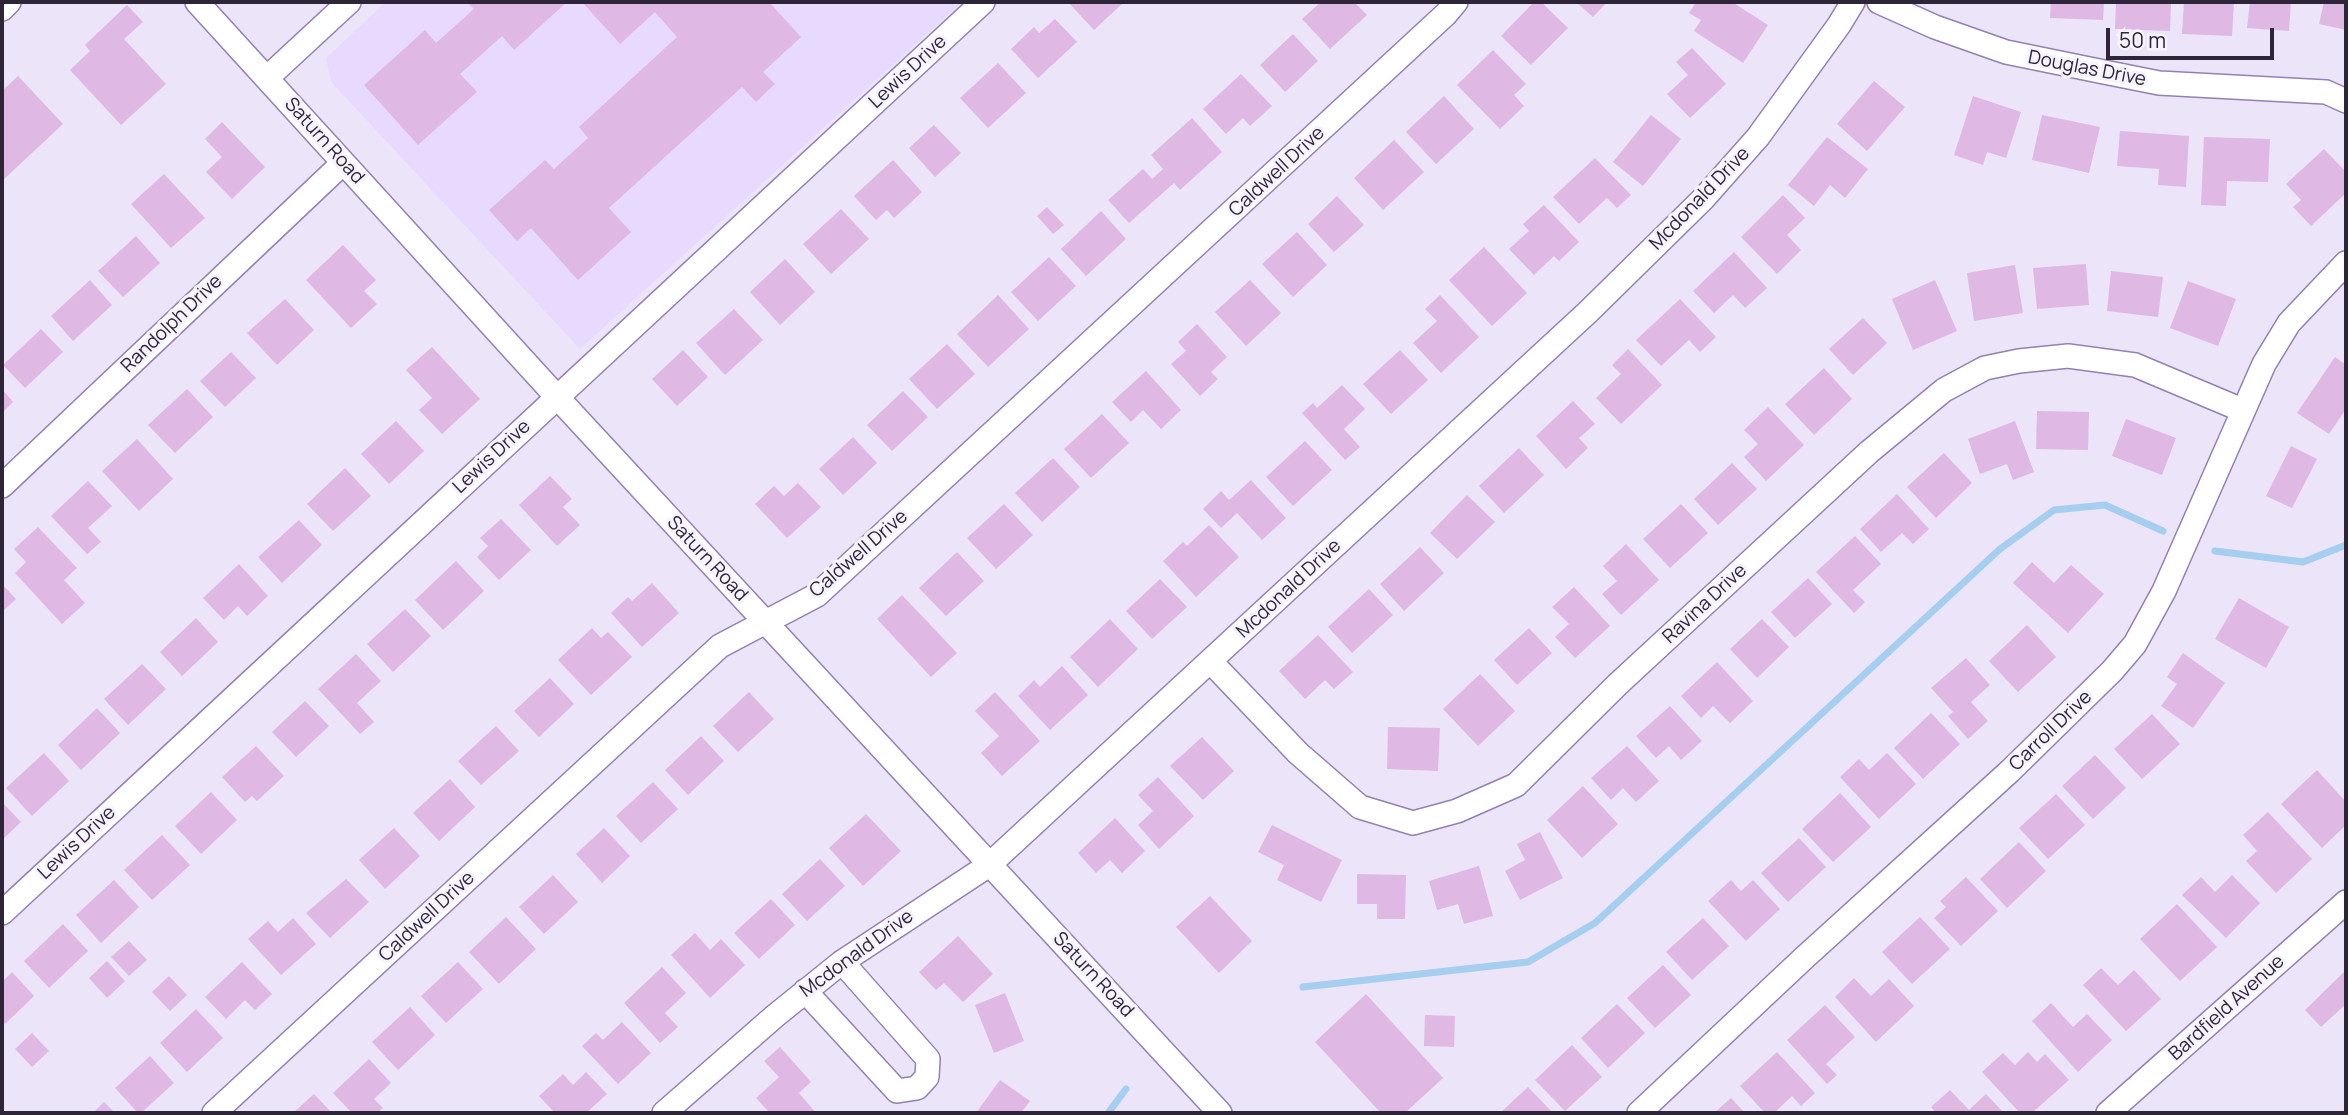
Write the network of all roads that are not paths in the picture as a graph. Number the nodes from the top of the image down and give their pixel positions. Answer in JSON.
{"nodes":[{"id":1,"x":9,"y":2,"type":"edge"},
{"id":2,"x":197,"y":2,"type":"edge"},
{"id":3,"x":349,"y":2,"type":"edge"},
{"id":4,"x":983,"y":2,"type":"edge"},
{"id":5,"x":1456,"y":2,"type":"edge"},
{"id":6,"x":1853,"y":2,"type":"edge"},
{"id":7,"x":1879,"y":2,"type":"edge"},
{"id":8,"x":2,"y":9,"type":"edge"},
{"id":9,"x":267,"y":78,"type":"junction"},
{"id":10,"x":2346,"y":101,"type":"edge"},
{"id":11,"x":344,"y":163,"type":"junction"},
{"id":12,"x":2346,"y":263,"type":"edge"},
{"id":13,"x":557,"y":397,"type":"junction"},
{"id":14,"x":2242,"y":410,"type":"junction"},
{"id":15,"x":2,"y":486,"type":"edge"},
{"id":16,"x":766,"y":622,"type":"junction"},
{"id":17,"x":1211,"y":662,"type":"junction"},
{"id":18,"x":989,"y":865,"type":"junction"},
{"id":19,"x":2346,"y":902,"type":"edge"},
{"id":20,"x":2,"y":913,"type":"edge"},
{"id":21,"x":842,"y":962,"type":"junction"},
{"id":22,"x":805,"y":991,"type":"junction"},
{"id":23,"x":214,"y":1113,"type":"edge"},
{"id":24,"x":664,"y":1113,"type":"edge"},
{"id":25,"x":1220,"y":1113,"type":"edge"},
{"id":26,"x":1639,"y":1113,"type":"edge"},
{"id":27,"x":2108,"y":1113,"type":"edge"}],
"edges":[{"from":1,"to":8,"type":"street"},
{"from":2,"to":9,"type":"street","name":"Saturn Road"},
{"from":3,"to":9,"type":"street"},
{"from":4,"to":13,"type":"street","name":"Lewis Drive"},
{"from":5,"to":16,"type":"street","name":"Caldwell Drive"},
{"from":6,"to":17,"type":"street","name":"Mcdonald Drive"},
{"from":7,"to":10,"type":"street","name":"Douglas Drive"},
{"from":9,"to":11,"type":"street","name":"Saturn Road"},
{"from":11,"to":13,"type":"street","name":"Saturn Road"},
{"from":11,"to":15,"type":"street","name":"Randolph Drive"},
{"from":12,"to":14,"type":"street","name":"Carroll Drive"},
{"from":13,"to":16,"type":"street","name":"Saturn Road"},
{"from":13,"to":20,"type":"street","name":"Lewis Drive"},
{"from":14,"to":17,"type":"street","name":"Ravina Drive"},
{"from":14,"to":26,"type":"street","name":"Carroll Drive"},
{"from":16,"to":18,"type":"street","name":"Saturn Road"},
{"from":16,"to":23,"type":"street","name":"Caldwell Drive"},
{"from":17,"to":18,"type":"street","name":"Mcdonald Drive"},
{"from":18,"to":21,"type":"street","name":"Mcdonald Drive"},
{"from":18,"to":25,"type":"street","name":"Saturn Road"},
{"from":19,"to":27,"type":"street","name":"Bardfield Avenue"},
{"from":21,"to":22,"type":"street","name":"Mcdonald Drive"},
{"from":21,"to":22,"type":"street"},
{"from":22,"to":24,"type":"street","name":"Mcdonald Drive"}]}
